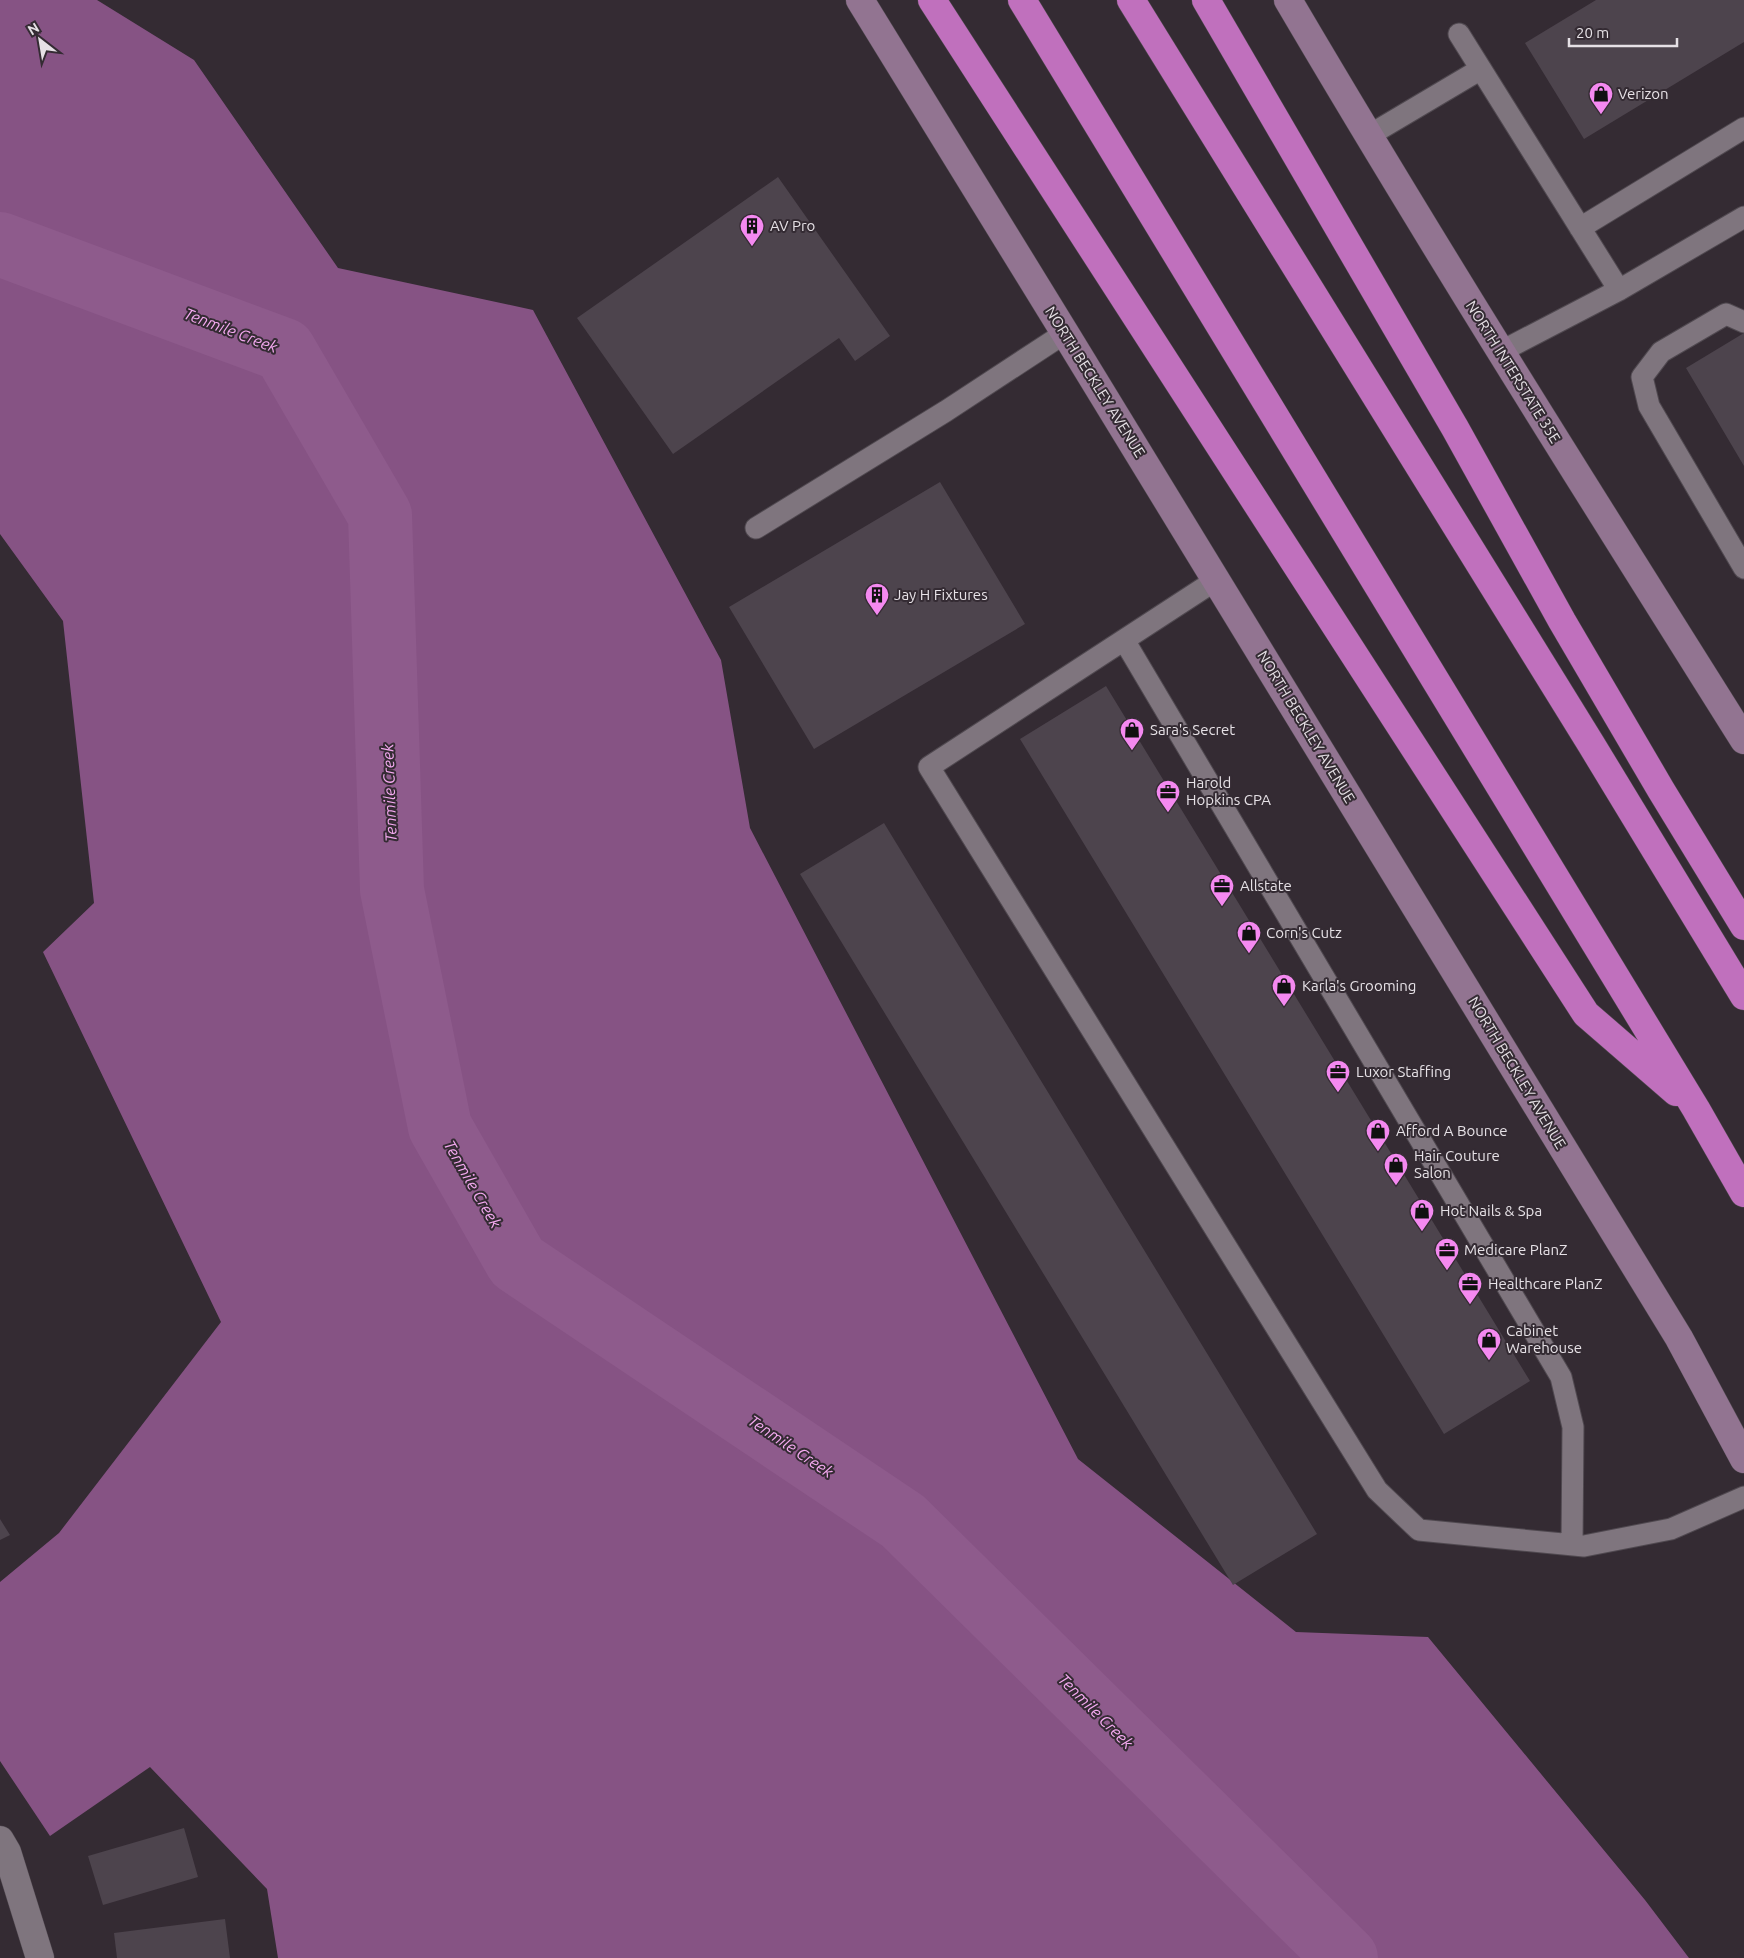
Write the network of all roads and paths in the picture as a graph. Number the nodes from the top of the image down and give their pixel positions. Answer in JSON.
{"nodes":[{"id":1,"x":860,"y":0,"type":"edge"},
{"id":2,"x":932,"y":0,"type":"edge"},
{"id":3,"x":1022,"y":0,"type":"edge"},
{"id":4,"x":1131,"y":0,"type":"edge"},
{"id":5,"x":1206,"y":0,"type":"edge"},
{"id":6,"x":1288,"y":0,"type":"edge"},
{"id":7,"x":1460,"y":34,"type":"dead end"},
{"id":8,"x":1482,"y":69,"type":"junction"},
{"id":9,"x":1744,"y":128,"type":"edge"},
{"id":10,"x":1368,"y":136,"type":"junction"},
{"id":11,"x":1744,"y":218,"type":"edge"},
{"id":12,"x":1580,"y":228,"type":"junction"},
{"id":13,"x":1619,"y":290,"type":"junction"},
{"id":14,"x":1744,"y":322,"type":"edge"},
{"id":15,"x":1065,"y":333,"type":"junction"},
{"id":16,"x":1500,"y":352,"type":"junction"},
{"id":17,"x":756,"y":528,"type":"dead end"},
{"id":18,"x":1744,"y":568,"type":"edge"},
{"id":19,"x":1216,"y":580,"type":"junction"},
{"id":20,"x":1124,"y":640,"type":"junction"},
{"id":21,"x":1744,"y":740,"type":"edge"},
{"id":22,"x":1744,"y":926,"type":"edge"},
{"id":23,"x":1744,"y":996,"type":"edge"},
{"id":24,"x":1696,"y":1109,"type":"junction"},
{"id":25,"x":1744,"y":1193,"type":"edge"},
{"id":26,"x":1744,"y":1459,"type":"edge"},
{"id":27,"x":1744,"y":1497,"type":"edge"},
{"id":28,"x":1572,"y":1545,"type":"junction"},
{"id":29,"x":0,"y":1840,"type":"edge"},
{"id":30,"x":40,"y":1958,"type":"edge"}],
"edges":[{"from":1,"to":15,"type":"main road","name":"NORTH BECKLEY AVENUE"},
{"from":2,"to":24,"type":"highway"},
{"from":3,"to":24,"type":"highway"},
{"from":4,"to":23,"type":"highway"},
{"from":5,"to":22,"type":"highway"},
{"from":6,"to":10,"type":"main road","name":"NORTH INTERSTATE 35E"},
{"from":7,"to":8,"type":"lane"},
{"from":8,"to":10,"type":"lane"},
{"from":8,"to":12,"type":"lane"},
{"from":9,"to":12,"type":"lane"},
{"from":10,"to":16,"type":"main road","name":"NORTH INTERSTATE 35E"},
{"from":11,"to":13,"type":"lane"},
{"from":12,"to":13,"type":"lane"},
{"from":13,"to":16,"type":"lane"},
{"from":14,"to":18,"type":"lane"},
{"from":15,"to":17,"type":"lane"},
{"from":15,"to":19,"type":"main road","name":"NORTH BECKLEY AVENUE"},
{"from":16,"to":21,"type":"main road","name":"NORTH INTERSTATE 35E"},
{"from":19,"to":20,"type":"lane"},
{"from":19,"to":26,"type":"main road","name":"NORTH BECKLEY AVENUE"},
{"from":20,"to":28,"type":"lane"},
{"from":20,"to":28,"type":"lane"},
{"from":24,"to":25,"type":"highway"},
{"from":27,"to":28,"type":"lane"},
{"from":29,"to":30,"type":"street"}]}
